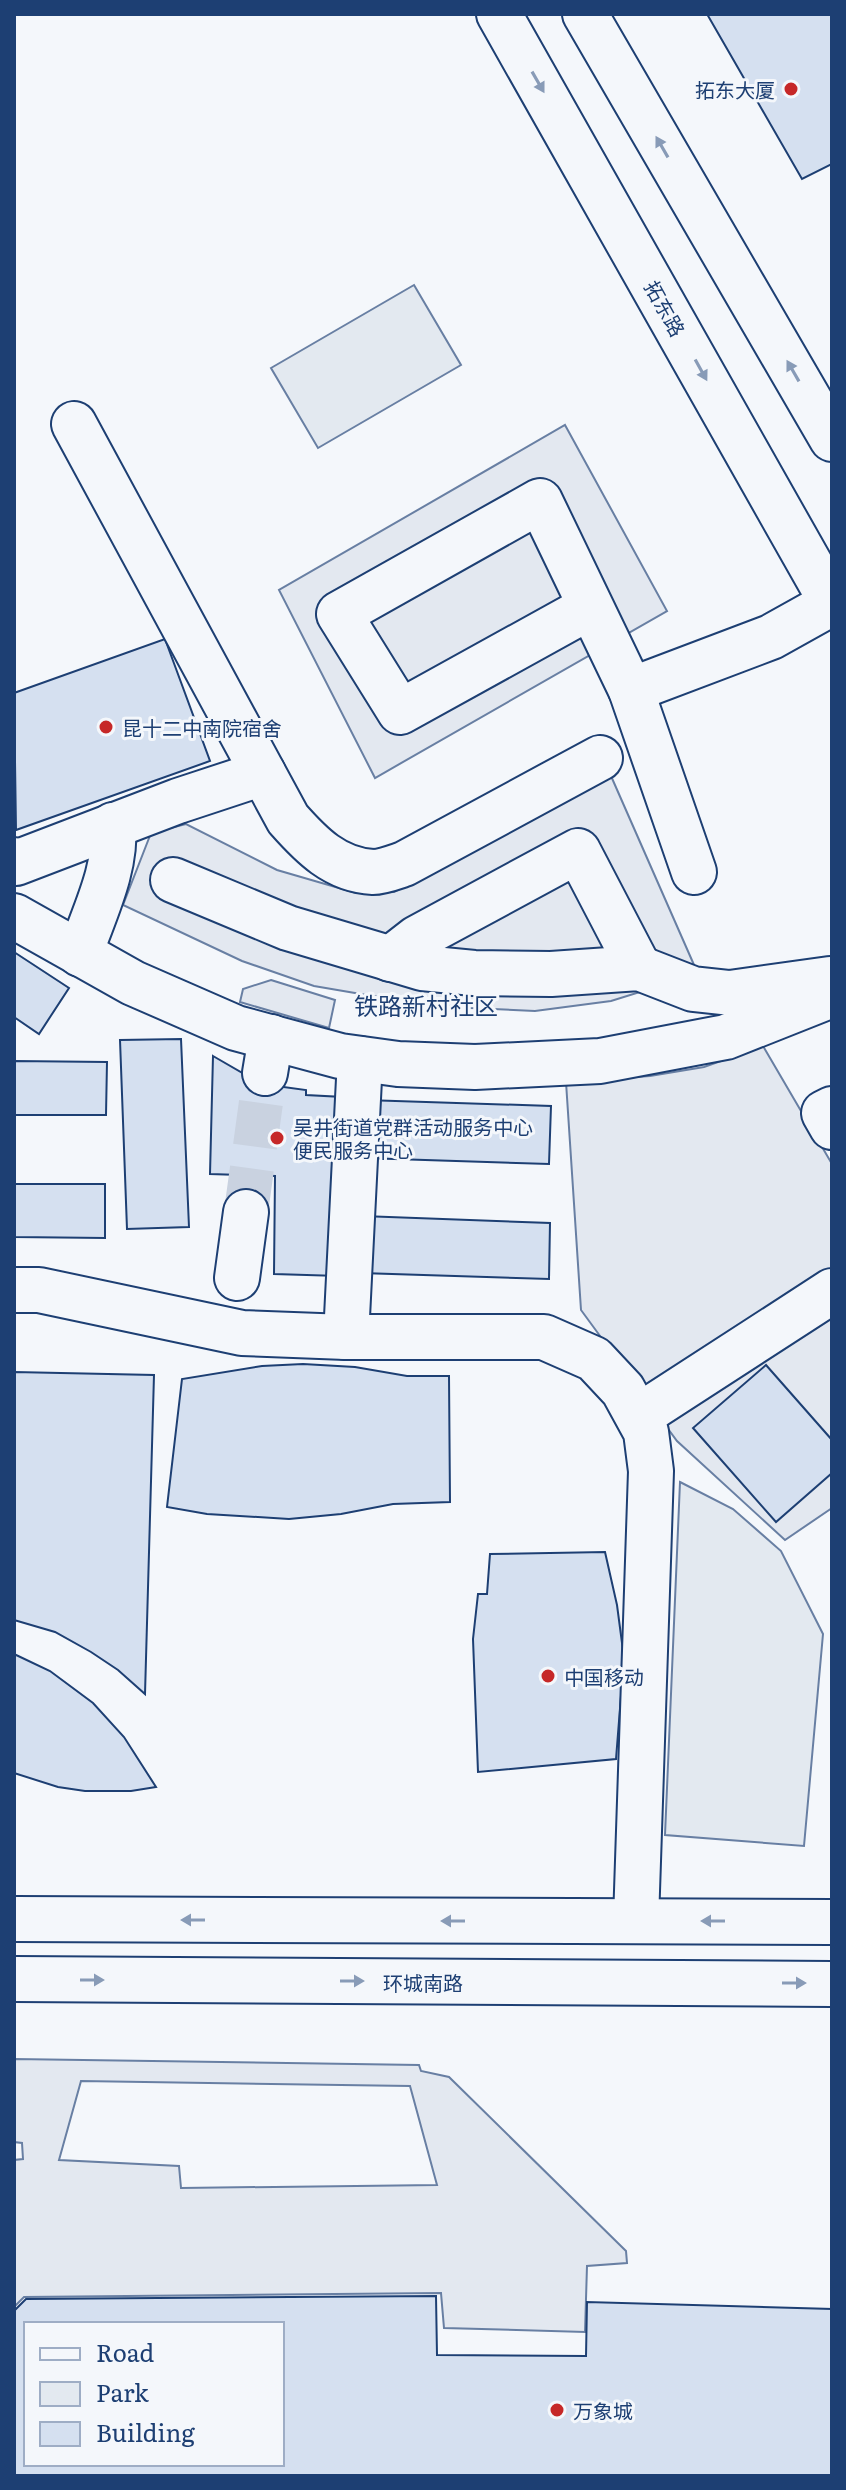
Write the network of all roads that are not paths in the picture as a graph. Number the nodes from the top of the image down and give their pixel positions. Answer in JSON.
{"nodes":[{"id":1,"x":499,"y":14,"type":"edge"},
{"id":2,"x":585,"y":14,"type":"edge"},
{"id":3,"x":74,"y":424,"type":"dead end"},
{"id":4,"x":832,"y":439,"type":"edge"},
{"id":5,"x":832,"y":603,"type":"edge"},
{"id":6,"x":590,"y":607,"type":"junction"},
{"id":7,"x":631,"y":690,"type":"junction"},
{"id":8,"x":600,"y":758,"type":"dead end"},
{"id":9,"x":263,"y":773,"type":"junction"},
{"id":10,"x":113,"y":825,"type":"junction"},
{"id":11,"x":14,"y":860,"type":"edge"},
{"id":12,"x":694,"y":872,"type":"dead end"},
{"id":13,"x":173,"y":880,"type":"dead end"},
{"id":14,"x":14,"y":916,"type":"edge"},
{"id":15,"x":80,"y":954,"type":"junction"},
{"id":16,"x":390,"y":959,"type":"junction"},
{"id":17,"x":639,"y":968,"type":"junction"},
{"id":18,"x":832,"y":979,"type":"edge"},
{"id":19,"x":832,"y":995,"type":"edge"},
{"id":20,"x":360,"y":1059,"type":"junction"},
{"id":21,"x":832,"y":1109,"type":"edge"},
{"id":22,"x":832,"y":1127,"type":"edge"},
{"id":23,"x":246,"y":1212,"type":"tunnel mouth"},
{"id":24,"x":237,"y":1278,"type":"dead end"},
{"id":25,"x":14,"y":1290,"type":"edge"},
{"id":26,"x":832,"y":1291,"type":"edge"},
{"id":27,"x":346,"y":1337,"type":"junction"},
{"id":28,"x":639,"y":1416,"type":"junction"},
{"id":29,"x":14,"y":1919,"type":"edge"},
{"id":30,"x":636,"y":1921,"type":"junction"},
{"id":31,"x":832,"y":1922,"type":"edge"},
{"id":32,"x":14,"y":1979,"type":"edge"},
{"id":33,"x":832,"y":1984,"type":"edge"}],
"edges":[{"from":1,"to":5,"type":"main road","name":"拓东路","one_way":true},
{"from":4,"to":2,"type":"main road","one_way":true},
{"from":3,"to":9,"type":"main road"},
{"from":5,"to":7,"type":"main road"},
{"from":6,"to":6,"type":"main road"},
{"from":6,"to":7,"type":"main road"},
{"from":7,"to":12,"type":"main road"},
{"from":8,"to":9,"type":"main road"},
{"from":9,"to":10,"type":"main road"},
{"from":10,"to":11,"type":"main road"},
{"from":10,"to":15,"type":"main road"},
{"from":13,"to":16,"type":"main road"},
{"from":14,"to":15,"type":"main road"},
{"from":15,"to":20,"type":"main road"},
{"from":16,"to":17,"type":"main road"},
{"from":16,"to":17,"type":"main road"},
{"from":17,"to":18,"type":"main road"},
{"from":19,"to":20,"type":"main road"},
{"from":20,"to":27,"type":"main road"},
{"from":21,"to":22,"type":"main road"},
{"from":23,"to":24,"type":"main road"},
{"from":25,"to":27,"type":"main road"},
{"from":26,"to":28,"type":"main road"},
{"from":27,"to":28,"type":"main road"},
{"from":28,"to":30,"type":"main road"},
{"from":30,"to":29,"type":"main road","one_way":true},
{"from":31,"to":30,"type":"main road","one_way":true},
{"from":32,"to":33,"type":"main road","name":"环城南路","one_way":true}]}
